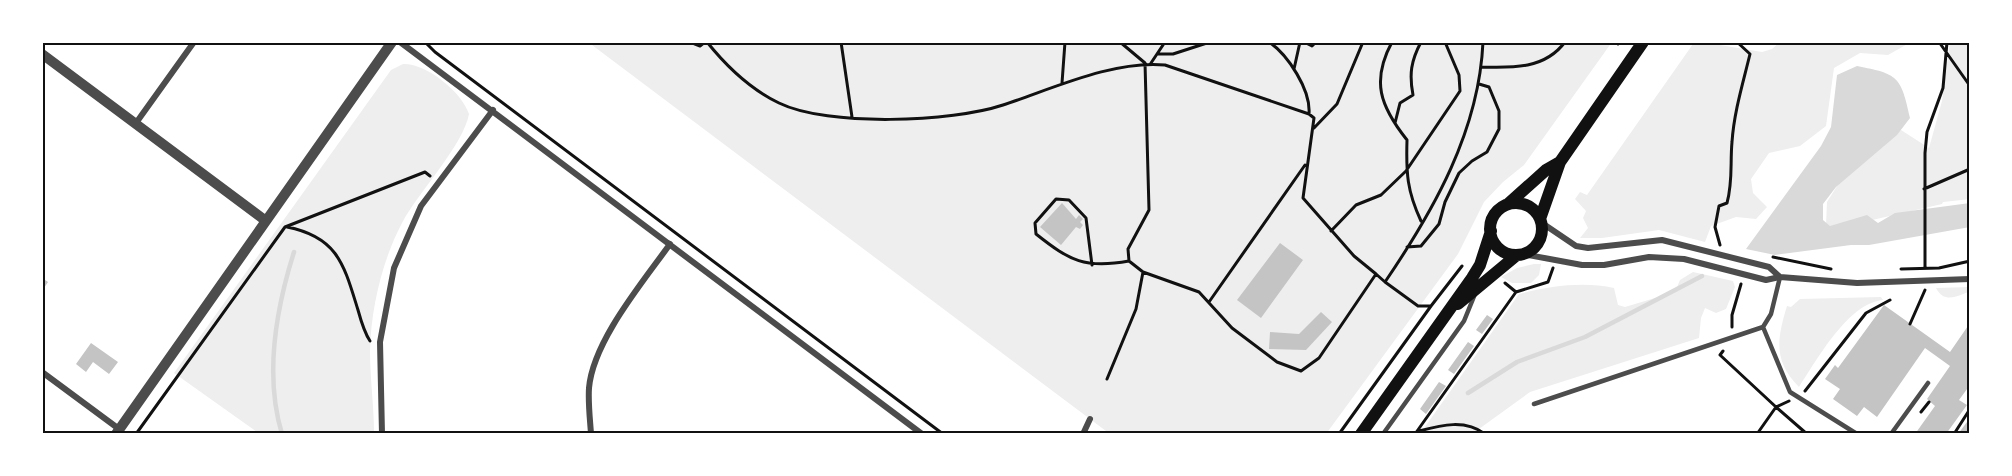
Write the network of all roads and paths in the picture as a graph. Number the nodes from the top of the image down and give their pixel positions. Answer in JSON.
{"nodes":[{"id":1,"x":194,"y":42,"type":"edge"},
{"id":2,"x":393,"y":42,"type":"edge"},
{"id":3,"x":400,"y":42,"type":"edge"},
{"id":4,"x":425,"y":42,"type":"edge"},
{"id":5,"x":690,"y":42,"type":"edge"},
{"id":6,"x":706,"y":42,"type":"edge"},
{"id":7,"x":841,"y":42,"type":"edge"},
{"id":8,"x":1065,"y":42,"type":"edge"},
{"id":9,"x":1120,"y":42,"type":"edge"},
{"id":10,"x":1165,"y":42,"type":"edge"},
{"id":11,"x":1210,"y":42,"type":"edge"},
{"id":12,"x":1269,"y":42,"type":"edge"},
{"id":13,"x":1302,"y":42,"type":"edge"},
{"id":14,"x":1316,"y":42,"type":"edge"},
{"id":15,"x":1363,"y":42,"type":"edge"},
{"id":16,"x":1392,"y":42,"type":"edge"},
{"id":17,"x":1404,"y":42,"type":"edge"},
{"id":18,"x":1412,"y":42,"type":"edge"},
{"id":19,"x":1421,"y":42,"type":"edge"},
{"id":20,"x":1445,"y":42,"type":"edge"},
{"id":21,"x":1483,"y":42,"type":"edge"},
{"id":22,"x":1565,"y":42,"type":"edge"},
{"id":23,"x":1643,"y":42,"type":"edge"},
{"id":24,"x":1737,"y":42,"type":"edge"},
{"id":25,"x":1939,"y":42,"type":"edge"},
{"id":26,"x":1947,"y":42,"type":"edge"},
{"id":27,"x":1946,"y":51,"type":"junction"},
{"id":28,"x":42,"y":54,"type":"edge"},
{"id":29,"x":1158,"y":54,"type":"junction"},
{"id":30,"x":1145,"y":63,"type":"junction"},
{"id":31,"x":1151,"y":63,"type":"junction"},
{"id":32,"x":1482,"y":67,"type":"junction"},
{"id":33,"x":1294,"y":70,"type":"junction"},
{"id":34,"x":1062,"y":83,"type":"junction"},
{"id":35,"x":1479,"y":84,"type":"junction"},
{"id":36,"x":1970,"y":86,"type":"edge"},
{"id":37,"x":493,"y":110,"type":"junction"},
{"id":38,"x":1309,"y":114,"type":"junction"},
{"id":39,"x":852,"y":117,"type":"junction"},
{"id":40,"x":136,"y":123,"type":"junction"},
{"id":41,"x":1395,"y":125,"type":"junction"},
{"id":42,"x":1314,"y":128,"type":"junction"},
{"id":43,"x":1560,"y":162,"type":"junction"},
{"id":44,"x":1306,"y":164,"type":"junction"},
{"id":45,"x":1970,"y":169,"type":"edge"},
{"id":46,"x":1406,"y":171,"type":"junction"},
{"id":47,"x":439,"y":182,"type":"junction"},
{"id":48,"x":1924,"y":189,"type":"junction"},
{"id":49,"x":1508,"y":204,"type":"junction"},
{"id":50,"x":266,"y":220,"type":"junction"},
{"id":51,"x":1421,"y":221,"type":"junction"},
{"id":52,"x":1541,"y":221,"type":"junction"},
{"id":53,"x":285,"y":227,"type":"junction"},
{"id":54,"x":1331,"y":231,"type":"junction"},
{"id":55,"x":1491,"y":231,"type":"junction"},
{"id":56,"x":1924,"y":237,"type":"dead end"},
{"id":57,"x":670,"y":244,"type":"junction"},
{"id":58,"x":1720,"y":245,"type":"dead end"},
{"id":59,"x":1407,"y":247,"type":"junction"},
{"id":60,"x":1520,"y":254,"type":"junction"},
{"id":61,"x":1767,"y":255,"type":"dead end"},
{"id":62,"x":1129,"y":261,"type":"junction"},
{"id":63,"x":1970,"y":261,"type":"edge"},
{"id":64,"x":1092,"y":265,"type":"junction"},
{"id":65,"x":1480,"y":265,"type":"junction"},
{"id":66,"x":1554,"y":265,"type":"dead end"},
{"id":67,"x":1837,"y":270,"type":"dead end"},
{"id":68,"x":1891,"y":270,"type":"dead end"},
{"id":69,"x":1143,"y":272,"type":"junction"},
{"id":70,"x":1376,"y":274,"type":"junction"},
{"id":71,"x":1493,"y":275,"type":"junction"},
{"id":72,"x":1780,"y":277,"type":"junction"},
{"id":73,"x":1970,"y":279,"type":"edge"},
{"id":74,"x":1742,"y":280,"type":"dead end"},
{"id":75,"x":1385,"y":282,"type":"junction"},
{"id":76,"x":1478,"y":288,"type":"junction"},
{"id":77,"x":1516,"y":292,"type":"junction"},
{"id":78,"x":1890,"y":300,"type":"dead end"},
{"id":79,"x":1209,"y":303,"type":"junction"},
{"id":80,"x":1431,"y":306,"type":"junction"},
{"id":81,"x":1443,"y":317,"type":"junction"},
{"id":82,"x":1764,"y":327,"type":"junction"},
{"id":83,"x":1734,"y":337,"type":"junction"},
{"id":84,"x":380,"y":355,"type":"junction"},
{"id":85,"x":42,"y":372,"type":"edge"},
{"id":86,"x":1107,"y":379,"type":"dead end"},
{"id":87,"x":1928,"y":383,"type":"dead end"},
{"id":88,"x":1798,"y":397,"type":"junction"},
{"id":89,"x":1534,"y":404,"type":"dead end"},
{"id":90,"x":1776,"y":408,"type":"junction"},
{"id":91,"x":1970,"y":409,"type":"edge"},
{"id":92,"x":1090,"y":419,"type":"dead end"},
{"id":93,"x":118,"y":432,"type":"edge"},
{"id":94,"x":1416,"y":432,"type":"edge"},
{"id":95,"x":136,"y":434,"type":"edge"},
{"id":96,"x":382,"y":434,"type":"edge"},
{"id":97,"x":591,"y":434,"type":"edge"},
{"id":98,"x":922,"y":434,"type":"edge"},
{"id":99,"x":943,"y":434,"type":"edge"},
{"id":100,"x":1083,"y":434,"type":"edge"},
{"id":101,"x":1339,"y":434,"type":"edge"},
{"id":102,"x":1361,"y":434,"type":"edge"},
{"id":103,"x":1383,"y":434,"type":"edge"},
{"id":104,"x":1485,"y":434,"type":"edge"},
{"id":105,"x":1757,"y":434,"type":"edge"},
{"id":106,"x":1807,"y":434,"type":"edge"},
{"id":107,"x":1857,"y":434,"type":"edge"},
{"id":108,"x":1891,"y":434,"type":"edge"},
{"id":109,"x":1954,"y":434,"type":"edge"}],
"edges":[{"from":1,"to":40,"type":"street"},
{"from":2,"to":50,"type":"street"},
{"from":3,"to":37,"type":"street"},
{"from":4,"to":99,"type":"path"},
{"from":5,"to":6,"type":"path"},
{"from":6,"to":39,"type":"path"},
{"from":7,"to":39,"type":"path"},
{"from":8,"to":34,"type":"path"},
{"from":9,"to":30,"type":"path"},
{"from":10,"to":29,"type":"path"},
{"from":11,"to":29,"type":"path"},
{"from":12,"to":33,"type":"path"},
{"from":13,"to":14,"type":"path"},
{"from":13,"to":33,"type":"path"},
{"from":15,"to":42,"type":"path"},
{"from":16,"to":41,"type":"path"},
{"from":17,"to":18,"type":"path"},
{"from":19,"to":41,"type":"path"},
{"from":20,"to":46,"type":"path"},
{"from":21,"to":32,"type":"path"},
{"from":22,"to":32,"type":"path"},
{"from":23,"to":43,"type":"main road"},
{"from":24,"to":58,"type":"path"},
{"from":25,"to":27,"type":"path"},
{"from":26,"to":27,"type":"path"},
{"from":27,"to":36,"type":"path"},
{"from":27,"to":48,"type":"path"},
{"from":28,"to":40,"type":"street"},
{"from":29,"to":31,"type":"path"},
{"from":30,"to":31,"type":"path"},
{"from":30,"to":34,"type":"path"},
{"from":30,"to":62,"type":"path"},
{"from":31,"to":38,"type":"path"},
{"from":32,"to":35,"type":"path"},
{"from":33,"to":38,"type":"path"},
{"from":34,"to":39,"type":"path"},
{"from":35,"to":51,"type":"path"},
{"from":35,"to":59,"type":"path"},
{"from":37,"to":47,"type":"street"},
{"from":37,"to":57,"type":"street"},
{"from":38,"to":42,"type":"path"},
{"from":40,"to":50,"type":"street"},
{"from":41,"to":46,"type":"path"},
{"from":42,"to":44,"type":"path"},
{"from":43,"to":49,"type":"main road"},
{"from":43,"to":52,"type":"main road"},
{"from":44,"to":54,"type":"path"},
{"from":44,"to":79,"type":"path"},
{"from":45,"to":48,"type":"path"},
{"from":46,"to":51,"type":"path"},
{"from":46,"to":54,"type":"path"},
{"from":47,"to":53,"type":"path"},
{"from":47,"to":84,"type":"street"},
{"from":48,"to":56,"type":"path"},
{"from":49,"to":52,"type":"main road"},
{"from":49,"to":55,"type":"main road"},
{"from":50,"to":93,"type":"street"},
{"from":51,"to":59,"type":"path"},
{"from":52,"to":60,"type":"main road"},
{"from":52,"to":72,"type":"street"},
{"from":53,"to":84,"type":"path"},
{"from":53,"to":95,"type":"path"},
{"from":54,"to":70,"type":"path"},
{"from":55,"to":60,"type":"main road"},
{"from":55,"to":65,"type":"main road"},
{"from":57,"to":97,"type":"street"},
{"from":57,"to":98,"type":"street"},
{"from":59,"to":75,"type":"path"},
{"from":60,"to":71,"type":"main road"},
{"from":60,"to":72,"type":"street"},
{"from":61,"to":67,"type":"path"},
{"from":62,"to":64,"type":"path"},
{"from":62,"to":69,"type":"path"},
{"from":63,"to":68,"type":"path"},
{"from":64,"to":64,"type":"path"},
{"from":65,"to":80,"type":"path"},
{"from":65,"to":81,"type":"main road"},
{"from":66,"to":77,"type":"path"},
{"from":69,"to":79,"type":"path"},
{"from":69,"to":86,"type":"path"},
{"from":70,"to":75,"type":"path"},
{"from":70,"to":79,"type":"path"},
{"from":71,"to":76,"type":"main road"},
{"from":71,"to":77,"type":"path"},
{"from":72,"to":73,"type":"street"},
{"from":72,"to":82,"type":"lane"},
{"from":74,"to":83,"type":"path"},
{"from":75,"to":80,"type":"path"},
{"from":76,"to":81,"type":"main road"},
{"from":76,"to":103,"type":"lane"},
{"from":77,"to":94,"type":"path"},
{"from":78,"to":88,"type":"path"},
{"from":80,"to":101,"type":"path"},
{"from":81,"to":102,"type":"main road"},
{"from":82,"to":83,"type":"lane"},
{"from":82,"to":88,"type":"lane"},
{"from":83,"to":89,"type":"lane"},
{"from":83,"to":90,"type":"path"},
{"from":84,"to":96,"type":"street"},
{"from":85,"to":93,"type":"street"},
{"from":87,"to":108,"type":"lane"},
{"from":88,"to":90,"type":"path"},
{"from":88,"to":107,"type":"lane"},
{"from":90,"to":105,"type":"path"},
{"from":90,"to":106,"type":"path"},
{"from":91,"to":109,"type":"path"},
{"from":92,"to":100,"type":"street"},
{"from":94,"to":104,"type":"path"}]}
